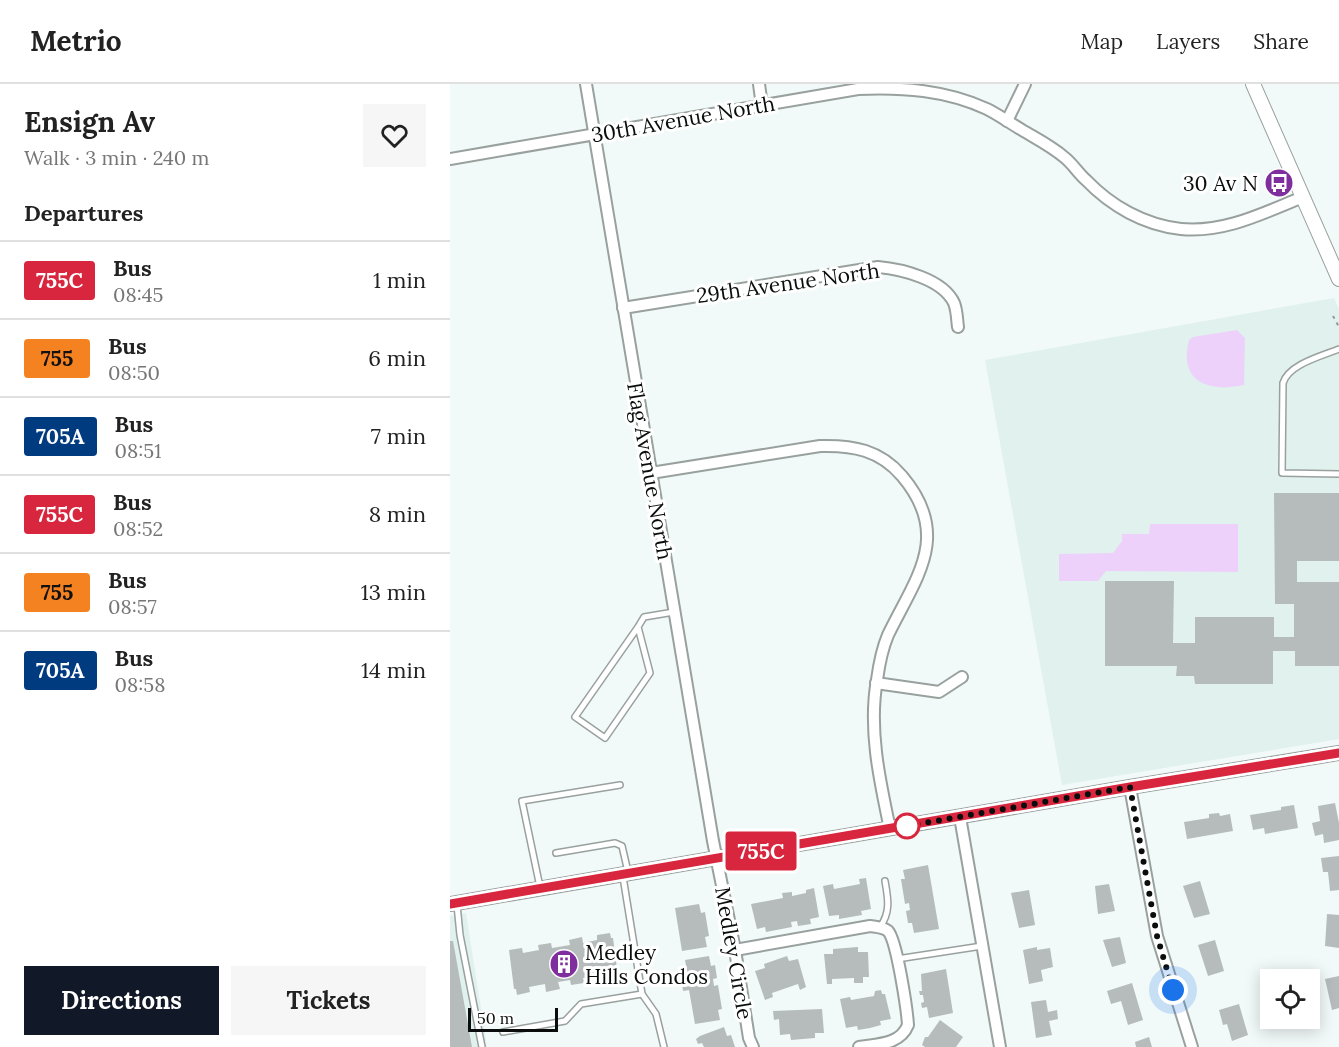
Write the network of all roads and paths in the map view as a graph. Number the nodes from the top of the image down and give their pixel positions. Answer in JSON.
{"nodes":[{"id":1,"x":586,"y":84,"type":"edge"},
{"id":2,"x":759,"y":84,"type":"edge"},
{"id":3,"x":1025,"y":84,"type":"edge"},
{"id":4,"x":1253,"y":84,"type":"edge"},
{"id":5,"x":762,"y":106,"type":"junction"},
{"id":6,"x":1007,"y":120,"type":"junction"},
{"id":7,"x":594,"y":134,"type":"junction"},
{"id":8,"x":450,"y":159,"type":"edge"},
{"id":9,"x":1303,"y":197,"type":"junction"},
{"id":10,"x":1339,"y":279,"type":"edge"},
{"id":11,"x":623,"y":308,"type":"junction"},
{"id":12,"x":1333,"y":316,"type":"dead end"},
{"id":13,"x":958,"y":327,"type":"dead end"},
{"id":14,"x":1339,"y":327,"type":"edge"},
{"id":15,"x":1339,"y":349,"type":"edge"},
{"id":16,"x":651,"y":473,"type":"junction"},
{"id":17,"x":1339,"y":474,"type":"edge"},
{"id":18,"x":674,"y":612,"type":"junction"},
{"id":19,"x":638,"y":627,"type":"junction"},
{"id":20,"x":962,"y":678,"type":"dead end"},
{"id":21,"x":876,"y":682,"type":"junction"},
{"id":22,"x":1339,"y":753,"type":"edge"},
{"id":23,"x":620,"y":785,"type":"dead end"},
{"id":24,"x":1130,"y":787,"type":"junction"},
{"id":25,"x":960,"y":817,"type":"junction"},
{"id":26,"x":890,"y":830,"type":"junction"},
{"id":27,"x":556,"y":853,"type":"dead end"},
{"id":28,"x":717,"y":858,"type":"junction"},
{"id":29,"x":626,"y":875,"type":"junction"},
{"id":30,"x":885,"y":881,"type":"dead end"},
{"id":31,"x":540,"y":889,"type":"junction"},
{"id":32,"x":454,"y":904,"type":"edge"},
{"id":33,"x":880,"y":927,"type":"junction"},
{"id":34,"x":982,"y":946,"type":"junction"},
{"id":35,"x":735,"y":950,"type":"junction"},
{"id":36,"x":897,"y":959,"type":"junction"},
{"id":37,"x":642,"y":994,"type":"junction"},
{"id":38,"x":503,"y":1032,"type":"dead end"},
{"id":39,"x":482,"y":1047,"type":"edge"},
{"id":40,"x":664,"y":1047,"type":"edge"},
{"id":41,"x":753,"y":1047,"type":"edge"},
{"id":42,"x":859,"y":1047,"type":"edge"},
{"id":43,"x":1000,"y":1047,"type":"edge"},
{"id":44,"x":1192,"y":1047,"type":"edge"}],
"edges":[{"from":1,"to":7,"type":"street","name":"Flag Avenue North"},
{"from":2,"to":5,"type":"street"},
{"from":3,"to":6,"type":"street"},
{"from":4,"to":9,"type":"street"},
{"from":5,"to":6,"type":"street","name":"30th Avenue North"},
{"from":5,"to":7,"type":"street","name":"30th Avenue North"},
{"from":6,"to":9,"type":"street","name":"30th Avenue North"},
{"from":7,"to":8,"type":"street","name":"30th Avenue North"},
{"from":7,"to":11,"type":"street","name":"Flag Avenue North"},
{"from":9,"to":10,"type":"street"},
{"from":11,"to":13,"type":"street","name":"29th Avenue North"},
{"from":11,"to":16,"type":"street","name":"Flag Avenue North"},
{"from":12,"to":14,"type":"path"},
{"from":15,"to":17,"type":"lane"},
{"from":16,"to":18,"type":"street","name":"Flag Avenue North"},
{"from":16,"to":21,"type":"street"},
{"from":18,"to":19,"type":"lane"},
{"from":18,"to":28,"type":"street","name":"Flag Avenue North"},
{"from":19,"to":19,"type":"lane"},
{"from":20,"to":21,"type":"street"},
{"from":21,"to":26,"type":"street"},
{"from":22,"to":24,"type":"street"},
{"from":23,"to":31,"type":"lane"},
{"from":24,"to":25,"type":"street"},
{"from":24,"to":44,"type":"street"},
{"from":25,"to":26,"type":"street"},
{"from":25,"to":34,"type":"street"},
{"from":26,"to":28,"type":"street"},
{"from":27,"to":29,"type":"lane"},
{"from":28,"to":29,"type":"street"},
{"from":28,"to":35,"type":"street","name":"Medley Circle"},
{"from":29,"to":31,"type":"street"},
{"from":29,"to":37,"type":"lane"},
{"from":30,"to":33,"type":"lane"},
{"from":31,"to":32,"type":"street"},
{"from":32,"to":39,"type":"lane"},
{"from":33,"to":35,"type":"street"},
{"from":33,"to":36,"type":"street"},
{"from":34,"to":36,"type":"lane"},
{"from":34,"to":43,"type":"street"},
{"from":35,"to":41,"type":"street","name":"Medley Circle"},
{"from":36,"to":42,"type":"street"},
{"from":37,"to":38,"type":"lane"},
{"from":37,"to":40,"type":"lane"}]}
